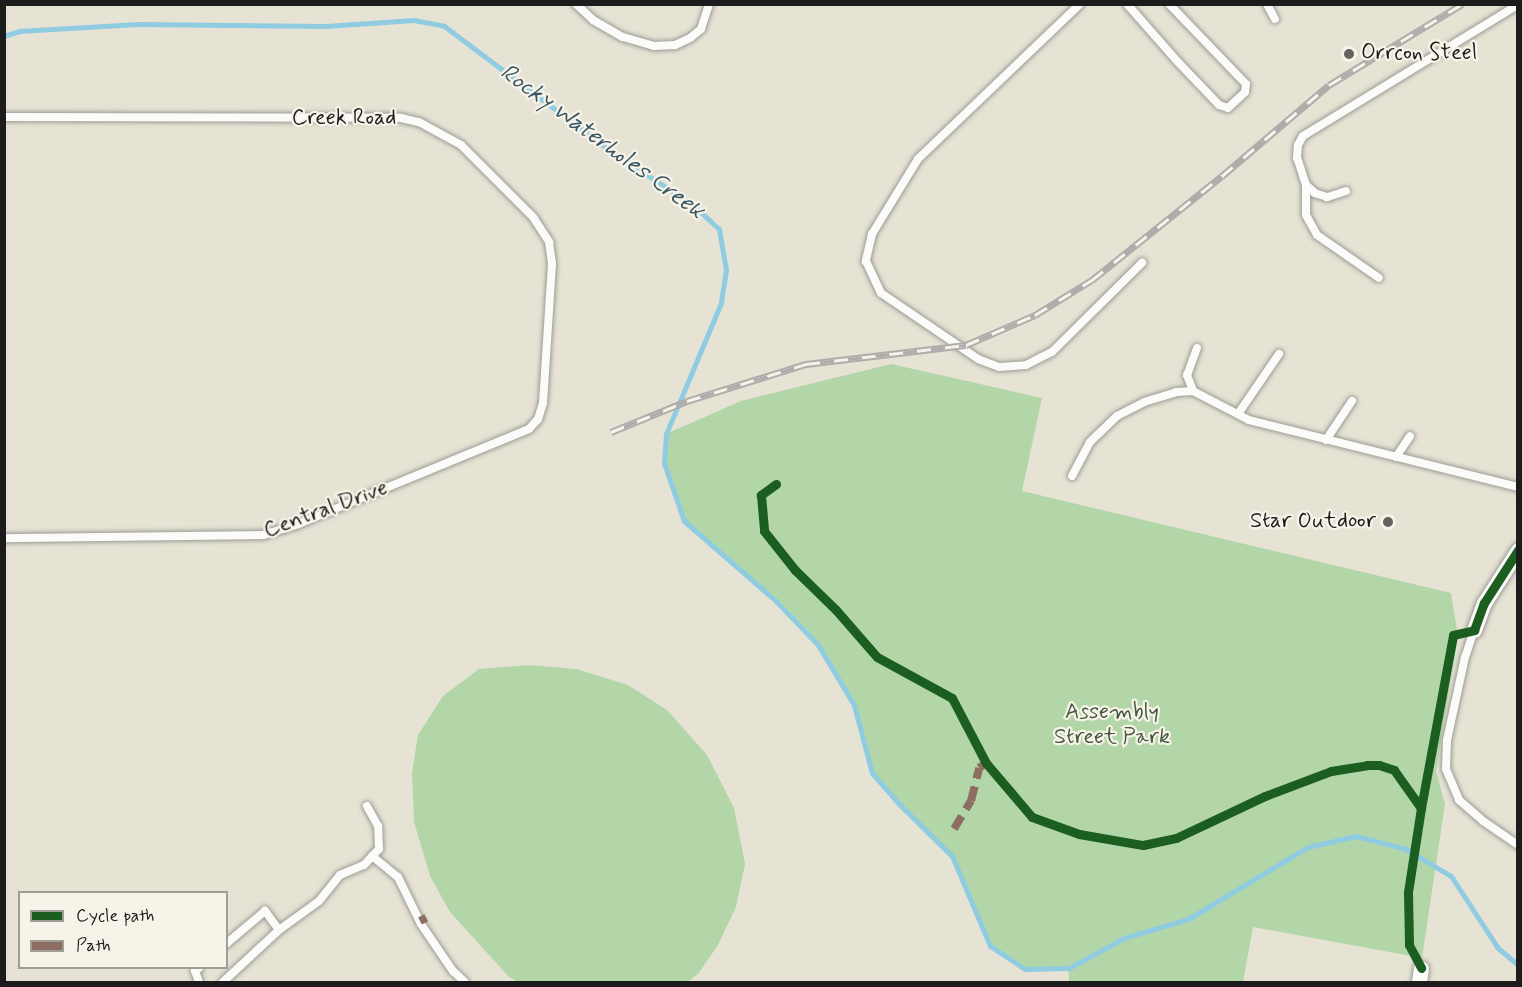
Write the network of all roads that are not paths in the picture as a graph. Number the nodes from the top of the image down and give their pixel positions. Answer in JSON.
{"nodes":[{"id":1,"x":576,"y":4,"type":"edge"},
{"id":2,"x":709,"y":4,"type":"edge"},
{"id":3,"x":1080,"y":4,"type":"edge"},
{"id":4,"x":1127,"y":4,"type":"edge"},
{"id":5,"x":1169,"y":4,"type":"edge"},
{"id":6,"x":1267,"y":4,"type":"edge"},
{"id":7,"x":1518,"y":5,"type":"edge"},
{"id":8,"x":1275,"y":19,"type":"dead end"},
{"id":9,"x":4,"y":117,"type":"edge"},
{"id":10,"x":1306,"y":185,"type":"junction"},
{"id":11,"x":1346,"y":190,"type":"dead end"},
{"id":12,"x":1142,"y":263,"type":"dead end"},
{"id":13,"x":1379,"y":278,"type":"dead end"},
{"id":14,"x":1197,"y":348,"type":"dead end"},
{"id":15,"x":1279,"y":354,"type":"dead end"},
{"id":16,"x":1193,"y":391,"type":"junction"},
{"id":17,"x":1352,"y":401,"type":"dead end"},
{"id":18,"x":1238,"y":414,"type":"junction"},
{"id":19,"x":529,"y":429,"type":"joint"},
{"id":20,"x":1410,"y":436,"type":"dead end"},
{"id":21,"x":1326,"y":440,"type":"junction"},
{"id":22,"x":1396,"y":457,"type":"junction"},
{"id":23,"x":1072,"y":476,"type":"dead end"},
{"id":24,"x":1518,"y":487,"type":"edge"},
{"id":25,"x":4,"y":538,"type":"edge"},
{"id":26,"x":1518,"y":549,"type":"edge"},
{"id":27,"x":1474,"y":630,"type":"joint"},
{"id":28,"x":367,"y":806,"type":"dead end"},
{"id":29,"x":1518,"y":845,"type":"edge"},
{"id":30,"x":372,"y":856,"type":"junction"},
{"id":31,"x":279,"y":930,"type":"junction"},
{"id":32,"x":228,"y":942,"type":"edge"},
{"id":33,"x":198,"y":969,"type":"edge"},
{"id":34,"x":199,"y":982,"type":"edge"},
{"id":35,"x":223,"y":982,"type":"edge"},
{"id":36,"x":465,"y":982,"type":"edge"}],
"edges":[{"from":1,"to":2,"type":"lane"},
{"from":3,"to":12,"type":"lane"},
{"from":4,"to":5,"type":"lane"},
{"from":6,"to":8,"type":"lane"},
{"from":7,"to":10,"type":"lane"},
{"from":9,"to":19,"type":"lane","name":"Creek Road"},
{"from":10,"to":11,"type":"lane"},
{"from":10,"to":13,"type":"lane"},
{"from":14,"to":16,"type":"lane"},
{"from":15,"to":18,"type":"lane"},
{"from":16,"to":18,"type":"lane"},
{"from":16,"to":23,"type":"lane"},
{"from":17,"to":21,"type":"lane"},
{"from":18,"to":21,"type":"lane"},
{"from":19,"to":25,"type":"lane","name":"Central Drive"},
{"from":20,"to":22,"type":"lane"},
{"from":21,"to":22,"type":"lane"},
{"from":22,"to":24,"type":"lane"},
{"from":26,"to":27,"type":"street"},
{"from":27,"to":29,"type":"lane"},
{"from":28,"to":30,"type":"lane"},
{"from":30,"to":31,"type":"lane"},
{"from":30,"to":36,"type":"lane"},
{"from":31,"to":32,"type":"lane"},
{"from":31,"to":35,"type":"lane"},
{"from":33,"to":34,"type":"lane"}]}
